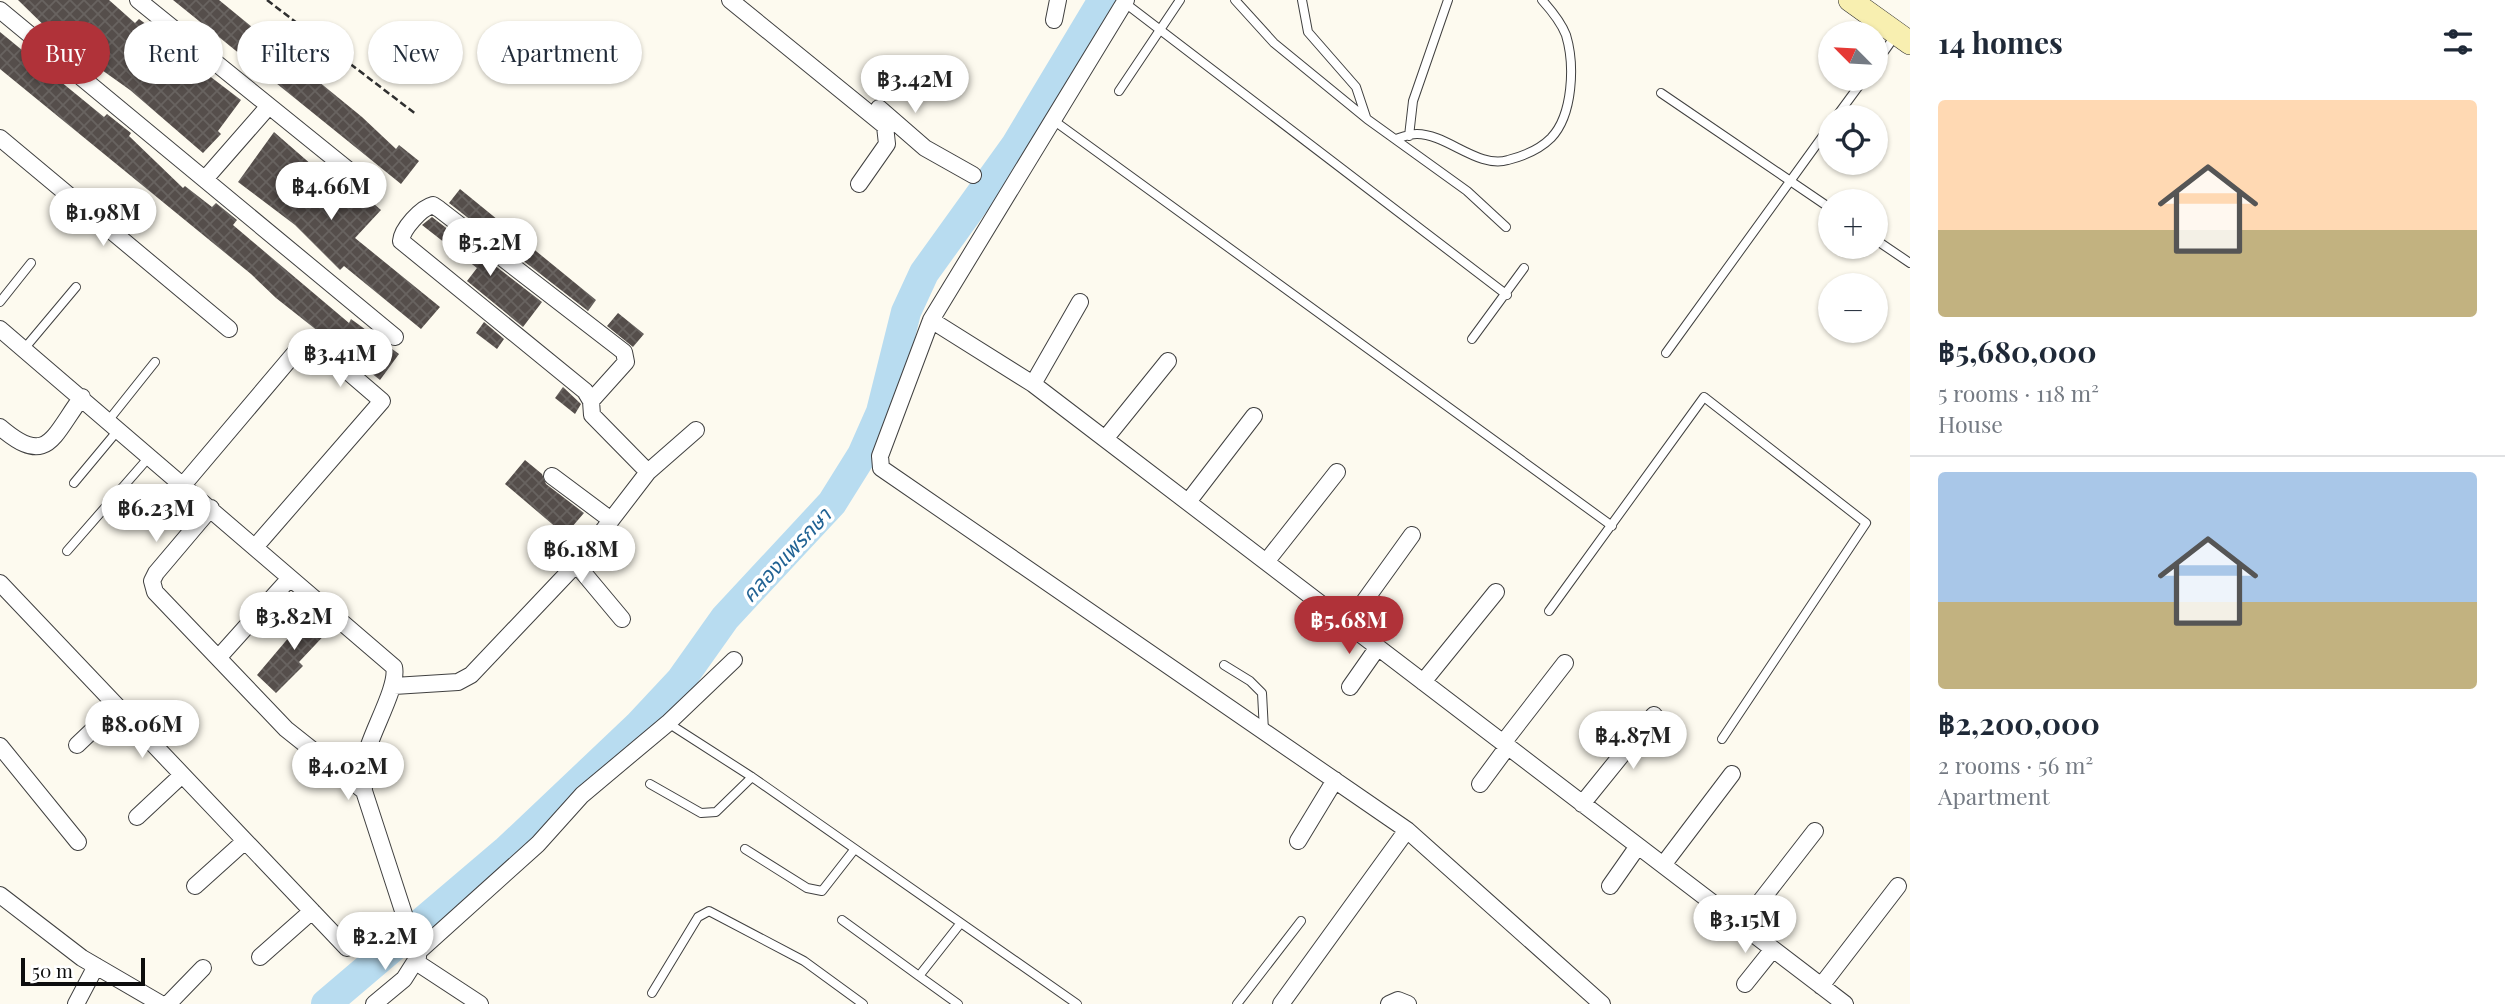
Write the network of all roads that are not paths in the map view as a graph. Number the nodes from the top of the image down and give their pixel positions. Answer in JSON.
{"nodes":[{"id":1,"x":138,"y":0,"type":"edge"},
{"id":2,"x":730,"y":0,"type":"edge"},
{"id":3,"x":1058,"y":0,"type":"edge"},
{"id":4,"x":1180,"y":0,"type":"edge"},
{"id":5,"x":1235,"y":0,"type":"edge"},
{"id":6,"x":1302,"y":0,"type":"edge"},
{"id":7,"x":1448,"y":0,"type":"edge"},
{"id":8,"x":1542,"y":0,"type":"edge"},
{"id":9,"x":1850,"y":0,"type":"edge"},
{"id":10,"x":1125,"y":1,"type":"edge"},
{"id":11,"x":0,"y":10,"type":"edge"},
{"id":12,"x":1054,"y":20,"type":"dead end"},
{"id":13,"x":1160,"y":30,"type":"junction"},
{"id":14,"x":1903,"y":39,"type":"edge"},
{"id":15,"x":1888,"y":52,"type":"edge"},
{"id":16,"x":1119,"y":91,"type":"dead end"},
{"id":17,"x":846,"y":93,"type":"junction"},
{"id":18,"x":1661,"y":93,"type":"dead end"},
{"id":19,"x":268,"y":107,"type":"junction"},
{"id":20,"x":1367,"y":119,"type":"junction"},
{"id":21,"x":1053,"y":120,"type":"junction"},
{"id":22,"x":1409,"y":136,"type":"junction"},
{"id":23,"x":0,"y":138,"type":"edge"},
{"id":24,"x":1396,"y":139,"type":"junction"},
{"id":25,"x":1818,"y":142,"type":"edge"},
{"id":26,"x":973,"y":175,"type":"dead end"},
{"id":27,"x":205,"y":179,"type":"junction"},
{"id":28,"x":362,"y":181,"type":"dead end"},
{"id":29,"x":1791,"y":181,"type":"junction"},
{"id":30,"x":859,"y":184,"type":"dead end"},
{"id":31,"x":1818,"y":200,"type":"edge"},
{"id":32,"x":1506,"y":227,"type":"dead end"},
{"id":33,"x":1888,"y":248,"type":"edge"},
{"id":34,"x":31,"y":263,"type":"dead end"},
{"id":35,"x":1910,"y":263,"type":"edge"},
{"id":36,"x":1524,"y":268,"type":"dead end"},
{"id":37,"x":76,"y":287,"type":"dead end"},
{"id":38,"x":1507,"y":295,"type":"junction"},
{"id":39,"x":0,"y":302,"type":"edge"},
{"id":40,"x":1080,"y":302,"type":"dead end"},
{"id":41,"x":931,"y":320,"type":"junction"},
{"id":42,"x":0,"y":329,"type":"edge"},
{"id":43,"x":229,"y":329,"type":"dead end"},
{"id":44,"x":394,"y":337,"type":"dead end"},
{"id":45,"x":1472,"y":339,"type":"dead end"},
{"id":46,"x":24,"y":349,"type":"junction"},
{"id":47,"x":1666,"y":353,"type":"dead end"},
{"id":48,"x":1168,"y":361,"type":"dead end"},
{"id":49,"x":155,"y":362,"type":"dead end"},
{"id":50,"x":1033,"y":384,"type":"junction"},
{"id":51,"x":82,"y":397,"type":"junction"},
{"id":52,"x":591,"y":401,"type":"junction"},
{"id":53,"x":1254,"y":416,"type":"dead end"},
{"id":54,"x":113,"y":425,"type":"junction"},
{"id":55,"x":0,"y":427,"type":"edge"},
{"id":56,"x":696,"y":430,"type":"dead end"},
{"id":57,"x":1105,"y":439,"type":"junction"},
{"id":58,"x":150,"y":456,"type":"junction"},
{"id":59,"x":648,"y":472,"type":"junction"},
{"id":60,"x":1337,"y":472,"type":"dead end"},
{"id":61,"x":552,"y":476,"type":"dead end"},
{"id":62,"x":74,"y":484,"type":"dead end"},
{"id":63,"x":184,"y":484,"type":"junction"},
{"id":64,"x":1188,"y":502,"type":"junction"},
{"id":65,"x":211,"y":508,"type":"junction"},
{"id":66,"x":611,"y":520,"type":"junction"},
{"id":67,"x":1612,"y":526,"type":"junction"},
{"id":68,"x":1412,"y":535,"type":"dead end"},
{"id":69,"x":256,"y":546,"type":"junction"},
{"id":70,"x":67,"y":551,"type":"dead end"},
{"id":71,"x":1266,"y":562,"type":"junction"},
{"id":72,"x":576,"y":564,"type":"junction"},
{"id":73,"x":289,"y":578,"type":"junction"},
{"id":74,"x":3,"y":591,"type":"edge"},
{"id":75,"x":1496,"y":593,"type":"dead end"},
{"id":76,"x":1549,"y":611,"type":"dead end"},
{"id":77,"x":622,"y":620,"type":"dead end"},
{"id":78,"x":1348,"y":624,"type":"junction"},
{"id":79,"x":1378,"y":647,"type":"junction"},
{"id":80,"x":219,"y":657,"type":"junction"},
{"id":81,"x":734,"y":660,"type":"dead end"},
{"id":82,"x":1565,"y":663,"type":"dead end"},
{"id":83,"x":1224,"y":664,"type":"dead end"},
{"id":84,"x":1423,"y":682,"type":"junction"},
{"id":85,"x":394,"y":687,"type":"junction"},
{"id":86,"x":1349,"y":687,"type":"dead end"},
{"id":87,"x":117,"y":706,"type":"junction"},
{"id":88,"x":1654,"y":715,"type":"dead end"},
{"id":89,"x":668,"y":723,"type":"junction"},
{"id":90,"x":1264,"y":731,"type":"junction"},
{"id":91,"x":1722,"y":739,"type":"dead end"},
{"id":92,"x":78,"y":745,"type":"dead end"},
{"id":93,"x":1505,"y":745,"type":"junction"},
{"id":94,"x":0,"y":746,"type":"edge"},
{"id":95,"x":1732,"y":774,"type":"dead end"},
{"id":96,"x":182,"y":775,"type":"junction"},
{"id":97,"x":752,"y":778,"type":"junction"},
{"id":98,"x":1335,"y":780,"type":"junction"},
{"id":99,"x":650,"y":784,"type":"dead end"},
{"id":100,"x":1480,"y":785,"type":"dead end"},
{"id":101,"x":364,"y":791,"type":"junction"},
{"id":102,"x":1582,"y":803,"type":"junction"},
{"id":103,"x":137,"y":817,"type":"dead end"},
{"id":104,"x":1407,"y":830,"type":"junction"},
{"id":105,"x":1815,"y":831,"type":"dead end"},
{"id":106,"x":245,"y":841,"type":"junction"},
{"id":107,"x":1298,"y":841,"type":"dead end"},
{"id":108,"x":78,"y":842,"type":"dead end"},
{"id":109,"x":1638,"y":846,"type":"junction"},
{"id":110,"x":745,"y":849,"type":"dead end"},
{"id":111,"x":854,"y":850,"type":"junction"},
{"id":112,"x":1663,"y":865,"type":"junction"},
{"id":113,"x":195,"y":886,"type":"dead end"},
{"id":114,"x":1610,"y":886,"type":"dead end"},
{"id":115,"x":1898,"y":886,"type":"dead end"},
{"id":116,"x":0,"y":895,"type":"edge"},
{"id":117,"x":312,"y":911,"type":"junction"},
{"id":118,"x":842,"y":920,"type":"dead end"},
{"id":119,"x":1301,"y":921,"type":"dead end"},
{"id":120,"x":960,"y":923,"type":"junction"},
{"id":121,"x":1742,"y":925,"type":"junction"},
{"id":122,"x":347,"y":948,"type":"dead end"},
{"id":123,"x":1773,"y":950,"type":"junction"},
{"id":124,"x":416,"y":953,"type":"junction"},
{"id":125,"x":260,"y":957,"type":"dead end"},
{"id":126,"x":96,"y":966,"type":"junction"},
{"id":127,"x":203,"y":968,"type":"dead end"},
{"id":128,"x":919,"y":976,"type":"junction"},
{"id":129,"x":1745,"y":984,"type":"dead end"},
{"id":130,"x":1821,"y":986,"type":"junction"},
{"id":131,"x":652,"y":993,"type":"dead end"},
{"id":132,"x":1289,"y":1001,"type":"edge"},
{"id":133,"x":1073,"y":1003,"type":"edge"},
{"id":134,"x":76,"y":1004,"type":"edge"},
{"id":135,"x":160,"y":1004,"type":"edge"},
{"id":136,"x":168,"y":1004,"type":"edge"},
{"id":137,"x":374,"y":1004,"type":"edge"},
{"id":138,"x":480,"y":1004,"type":"edge"},
{"id":139,"x":863,"y":1004,"type":"edge"},
{"id":140,"x":958,"y":1004,"type":"edge"},
{"id":141,"x":1237,"y":1004,"type":"edge"},
{"id":142,"x":1389,"y":1004,"type":"edge"},
{"id":143,"x":1408,"y":1004,"type":"edge"},
{"id":144,"x":1602,"y":1004,"type":"edge"},
{"id":145,"x":1845,"y":1004,"type":"edge"}],
"edges":[{"from":1,"to":19,"type":"street"},
{"from":2,"to":17,"type":"street"},
{"from":3,"to":12,"type":"street"},
{"from":4,"to":13,"type":"lane"},
{"from":5,"to":20,"type":"lane"},
{"from":6,"to":20,"type":"lane"},
{"from":7,"to":22,"type":"lane"},
{"from":8,"to":22,"type":"lane"},
{"from":9,"to":14,"type":"street"},
{"from":10,"to":13,"type":"lane"},
{"from":10,"to":21,"type":"street"},
{"from":11,"to":27,"type":"street"},
{"from":13,"to":16,"type":"lane"},
{"from":13,"to":38,"type":"lane"},
{"from":14,"to":15,"type":"lane"},
{"from":17,"to":26,"type":"street"},
{"from":17,"to":30,"type":"street"},
{"from":18,"to":29,"type":"lane"},
{"from":19,"to":27,"type":"street"},
{"from":19,"to":28,"type":"street"},
{"from":20,"to":24,"type":"lane"},
{"from":21,"to":41,"type":"street"},
{"from":21,"to":67,"type":"lane"},
{"from":22,"to":24,"type":"lane"},
{"from":23,"to":43,"type":"street"},
{"from":24,"to":32,"type":"lane"},
{"from":25,"to":29,"type":"lane"},
{"from":27,"to":44,"type":"street"},
{"from":29,"to":31,"type":"lane"},
{"from":29,"to":47,"type":"lane"},
{"from":33,"to":35,"type":"lane"},
{"from":34,"to":39,"type":"lane"},
{"from":36,"to":38,"type":"lane"},
{"from":37,"to":46,"type":"lane"},
{"from":38,"to":45,"type":"lane"},
{"from":40,"to":50,"type":"street"},
{"from":41,"to":50,"type":"street"},
{"from":41,"to":90,"type":"street"},
{"from":42,"to":46,"type":"street"},
{"from":46,"to":51,"type":"street"},
{"from":48,"to":57,"type":"street"},
{"from":49,"to":54,"type":"lane"},
{"from":50,"to":57,"type":"street"},
{"from":51,"to":54,"type":"street"},
{"from":51,"to":55,"type":"street"},
{"from":52,"to":52,"type":"street"},
{"from":52,"to":59,"type":"street"},
{"from":53,"to":64,"type":"street"},
{"from":54,"to":58,"type":"street"},
{"from":54,"to":62,"type":"lane"},
{"from":56,"to":59,"type":"street"},
{"from":57,"to":64,"type":"street"},
{"from":58,"to":63,"type":"street"},
{"from":58,"to":70,"type":"lane"},
{"from":59,"to":66,"type":"street"},
{"from":60,"to":71,"type":"street"},
{"from":61,"to":66,"type":"street"},
{"from":63,"to":65,"type":"street"},
{"from":63,"to":69,"type":"street"},
{"from":64,"to":71,"type":"street"},
{"from":65,"to":69,"type":"street"},
{"from":65,"to":80,"type":"street"},
{"from":66,"to":72,"type":"street"},
{"from":67,"to":76,"type":"lane"},
{"from":67,"to":91,"type":"lane"},
{"from":68,"to":78,"type":"street"},
{"from":69,"to":73,"type":"street"},
{"from":71,"to":78,"type":"street"},
{"from":72,"to":77,"type":"street"},
{"from":72,"to":85,"type":"street"},
{"from":73,"to":80,"type":"street"},
{"from":73,"to":85,"type":"street"},
{"from":74,"to":87,"type":"street"},
{"from":75,"to":84,"type":"street"},
{"from":78,"to":79,"type":"street"},
{"from":79,"to":84,"type":"street"},
{"from":79,"to":86,"type":"street"},
{"from":80,"to":101,"type":"street"},
{"from":81,"to":89,"type":"street"},
{"from":82,"to":93,"type":"street"},
{"from":83,"to":90,"type":"lane"},
{"from":84,"to":93,"type":"street"},
{"from":85,"to":101,"type":"street"},
{"from":87,"to":92,"type":"street"},
{"from":87,"to":96,"type":"street"},
{"from":88,"to":102,"type":"street"},
{"from":89,"to":97,"type":"lane"},
{"from":89,"to":124,"type":"street"},
{"from":90,"to":98,"type":"street"},
{"from":93,"to":100,"type":"street"},
{"from":93,"to":102,"type":"street"},
{"from":94,"to":108,"type":"street"},
{"from":95,"to":112,"type":"street"},
{"from":96,"to":103,"type":"street"},
{"from":96,"to":106,"type":"street"},
{"from":97,"to":99,"type":"lane"},
{"from":97,"to":111,"type":"lane"},
{"from":98,"to":104,"type":"street"},
{"from":98,"to":107,"type":"street"},
{"from":101,"to":124,"type":"street"},
{"from":102,"to":109,"type":"street"},
{"from":104,"to":132,"type":"street"},
{"from":104,"to":144,"type":"street"},
{"from":105,"to":121,"type":"street"},
{"from":106,"to":113,"type":"street"},
{"from":106,"to":117,"type":"street"},
{"from":109,"to":112,"type":"street"},
{"from":109,"to":114,"type":"street"},
{"from":110,"to":111,"type":"lane"},
{"from":111,"to":120,"type":"lane"},
{"from":112,"to":121,"type":"street"},
{"from":115,"to":130,"type":"street"},
{"from":116,"to":126,"type":"street"},
{"from":117,"to":122,"type":"street"},
{"from":117,"to":125,"type":"street"},
{"from":118,"to":128,"type":"lane"},
{"from":119,"to":141,"type":"lane"},
{"from":120,"to":128,"type":"lane"},
{"from":120,"to":133,"type":"lane"},
{"from":121,"to":123,"type":"street"},
{"from":123,"to":129,"type":"street"},
{"from":123,"to":130,"type":"street"},
{"from":124,"to":137,"type":"street"},
{"from":124,"to":138,"type":"street"},
{"from":126,"to":134,"type":"street"},
{"from":126,"to":135,"type":"street"},
{"from":127,"to":136,"type":"street"},
{"from":128,"to":140,"type":"lane"},
{"from":130,"to":145,"type":"street"},
{"from":131,"to":139,"type":"lane"},
{"from":142,"to":143,"type":"street"}]}
